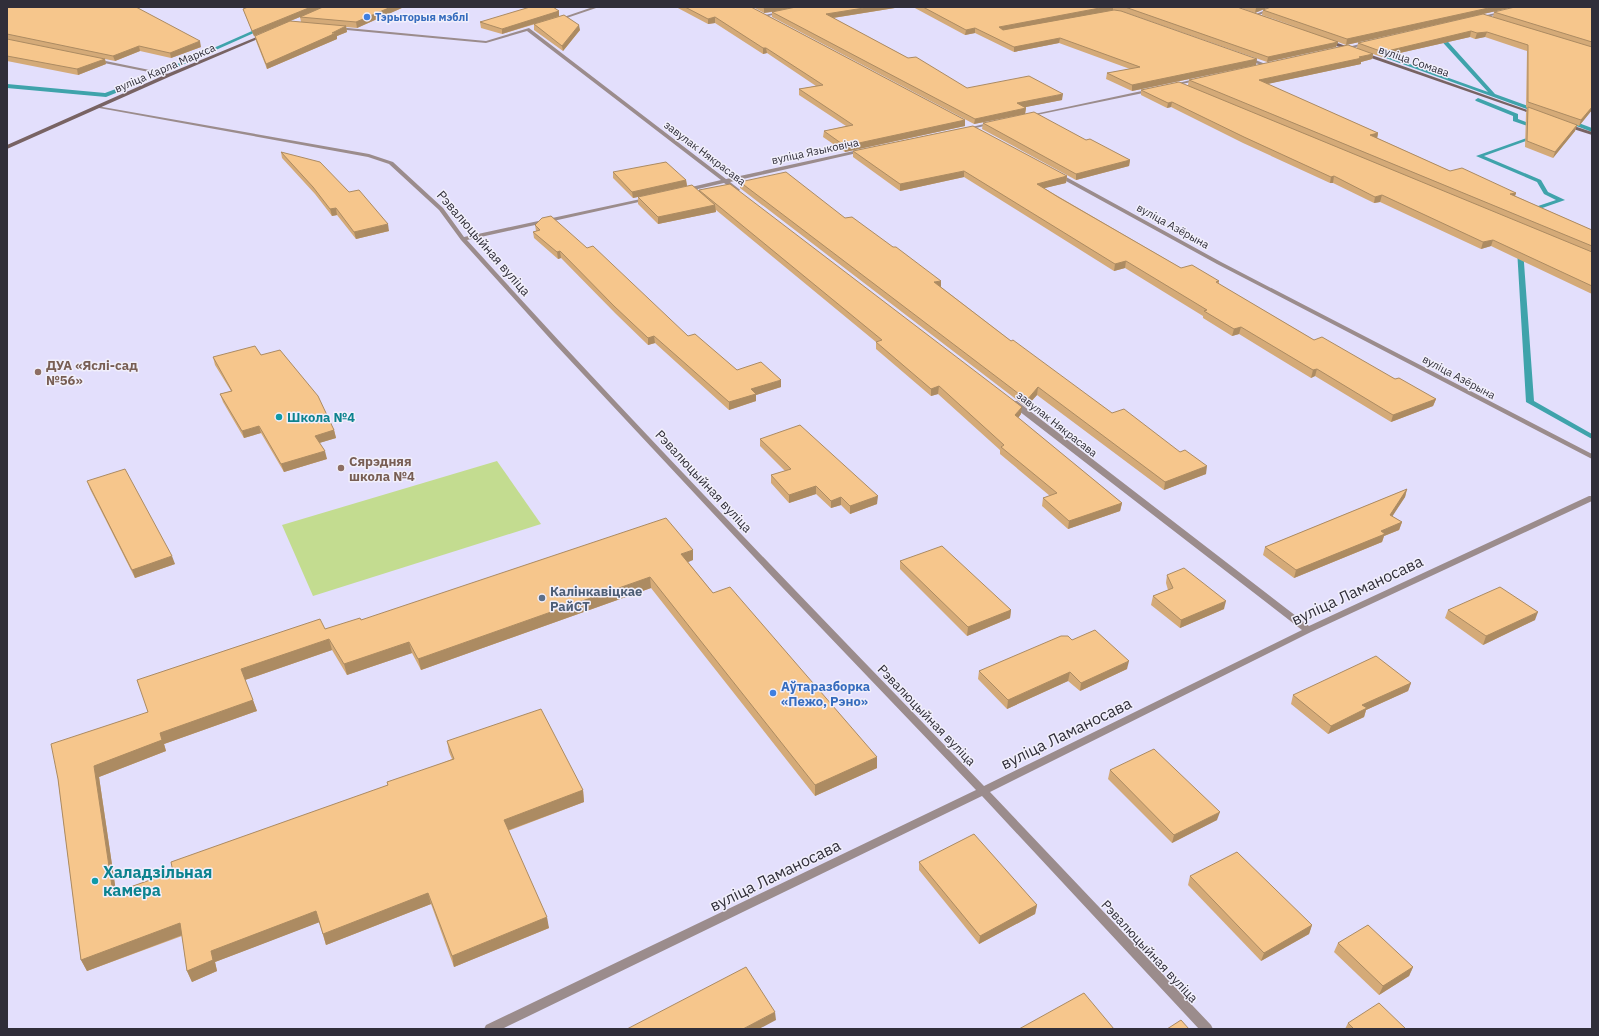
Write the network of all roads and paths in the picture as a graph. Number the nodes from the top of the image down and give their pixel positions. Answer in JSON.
{"nodes":[{"id":1,"x":597,"y":7,"type":"edge"},
{"id":2,"x":1277,"y":7,"type":"edge"},
{"id":3,"x":1512,"y":10,"type":"edge"},
{"id":4,"x":785,"y":12,"type":"edge"},
{"id":5,"x":1247,"y":14,"type":"edge"},
{"id":6,"x":1253,"y":16,"type":"junction"},
{"id":7,"x":1482,"y":16,"type":"junction"},
{"id":8,"x":1260,"y":18,"type":"edge"},
{"id":9,"x":770,"y":20,"type":"edge"},
{"id":10,"x":1467,"y":20,"type":"edge"},
{"id":11,"x":1497,"y":21,"type":"edge"},
{"id":12,"x":549,"y":22,"type":"edge"},
{"id":13,"x":535,"y":27,"type":"edge"},
{"id":14,"x":328,"y":28,"type":"edge"},
{"id":15,"x":528,"y":29,"type":"junction"},
{"id":16,"x":270,"y":33,"type":"edge"},
{"id":17,"x":1319,"y":38,"type":"edge"},
{"id":18,"x":1378,"y":41,"type":"edge"},
{"id":19,"x":1348,"y":48,"type":"junction"},
{"id":20,"x":1333,"y":51,"type":"edge"},
{"id":21,"x":1237,"y":55,"type":"edge"},
{"id":22,"x":92,"y":59,"type":"edge"},
{"id":23,"x":1274,"y":64,"type":"edge"},
{"id":24,"x":1266,"y":65,"type":"junction"},
{"id":25,"x":1251,"y":68,"type":"edge"},
{"id":26,"x":169,"y":75,"type":"junction"},
{"id":27,"x":1207,"y":78,"type":"edge"},
{"id":28,"x":1178,"y":84,"type":"junction"},
{"id":29,"x":1163,"y":87,"type":"edge"},
{"id":30,"x":1185,"y":87,"type":"edge"},
{"id":31,"x":1155,"y":89,"type":"edge"},
{"id":32,"x":99,"y":107,"type":"junction"},
{"id":33,"x":1540,"y":116,"type":"edge"},
{"id":34,"x":1018,"y":118,"type":"edge"},
{"id":35,"x":995,"y":123,"type":"edge"},
{"id":36,"x":965,"y":124,"type":"edge"},
{"id":37,"x":1562,"y":124,"type":"edge"},
{"id":38,"x":972,"y":128,"type":"junction"},
{"id":39,"x":957,"y":131,"type":"edge"},
{"id":40,"x":979,"y":131,"type":"edge"},
{"id":41,"x":1592,"y":134,"type":"edge"},
{"id":42,"x":7,"y":147,"type":"edge"},
{"id":43,"x":872,"y":149,"type":"edge"},
{"id":44,"x":1054,"y":172,"type":"edge"},
{"id":45,"x":725,"y":180,"type":"junction"},
{"id":46,"x":679,"y":191,"type":"edge"},
{"id":47,"x":744,"y":195,"type":"edge"},
{"id":48,"x":656,"y":196,"type":"edge"},
{"id":49,"x":463,"y":239,"type":"junction"},
{"id":50,"x":1010,"y":400,"type":"edge"},
{"id":51,"x":1592,"y":457,"type":"edge"},
{"id":52,"x":1592,"y":498,"type":"edge"},
{"id":53,"x":1308,"y":630,"type":"junction"},
{"id":54,"x":983,"y":791,"type":"junction"},
{"id":55,"x":490,"y":1029,"type":"edge"},
{"id":56,"x":1207,"y":1029,"type":"edge"}],
"edges":[{"from":1,"to":12,"type":"street"},
{"from":2,"to":6,"type":"street"},
{"from":3,"to":7,"type":"street"},
{"from":4,"to":9,"type":"street"},
{"from":5,"to":6,"type":"main road"},
{"from":6,"to":8,"type":"main road"},
{"from":7,"to":10,"type":"street"},
{"from":7,"to":11,"type":"street"},
{"from":13,"to":15,"type":"street"},
{"from":14,"to":15,"type":"street"},
{"from":15,"to":45,"type":"street","name":"завулак Някрасава"},
{"from":16,"to":26,"type":"main road","name":"вуліца Карла Маркса"},
{"from":17,"to":19,"type":"main road","name":"вуліца Сомава"},
{"from":18,"to":19,"type":"street"},
{"from":19,"to":20,"type":"street"},
{"from":19,"to":33,"type":"main road","name":"вуліца Сомава"},
{"from":21,"to":24,"type":"street"},
{"from":22,"to":26,"type":"street"},
{"from":23,"to":24,"type":"street"},
{"from":24,"to":25,"type":"street"},
{"from":26,"to":32,"type":"main road","name":"вуліца Карла Маркса"},
{"from":27,"to":28,"type":"street"},
{"from":28,"to":29,"type":"street"},
{"from":28,"to":30,"type":"street"},
{"from":31,"to":34,"type":"street"},
{"from":32,"to":42,"type":"main road","name":"вуліца Карла Маркса"},
{"from":32,"to":49,"type":"street","name":"Рэвалюцыйная вуліца"},
{"from":35,"to":38,"type":"street"},
{"from":36,"to":38,"type":"street"},
{"from":37,"to":41,"type":"main road"},
{"from":38,"to":39,"type":"street"},
{"from":38,"to":40,"type":"street"},
{"from":43,"to":45,"type":"street","name":"вуліца Языковіча"},
{"from":44,"to":51,"type":"street","name":"вуліца Азёрына"},
{"from":45,"to":46,"type":"street","name":"вуліца Языковіча"},
{"from":45,"to":47,"type":"street","name":"завулак Някрасава"},
{"from":48,"to":49,"type":"street"},
{"from":49,"to":54,"type":"street","name":"Рэвалюцыйная вуліца"},
{"from":50,"to":53,"type":"street","name":"завулак Някрасава"},
{"from":52,"to":53,"type":"street","name":"вуліца Ламаносава"},
{"from":53,"to":54,"type":"street","name":"вуліца Ламаносава"},
{"from":54,"to":55,"type":"street","name":"вуліца Ламаносава"},
{"from":54,"to":56,"type":"street","name":"Рэвалюцыйная вуліца"}]}
